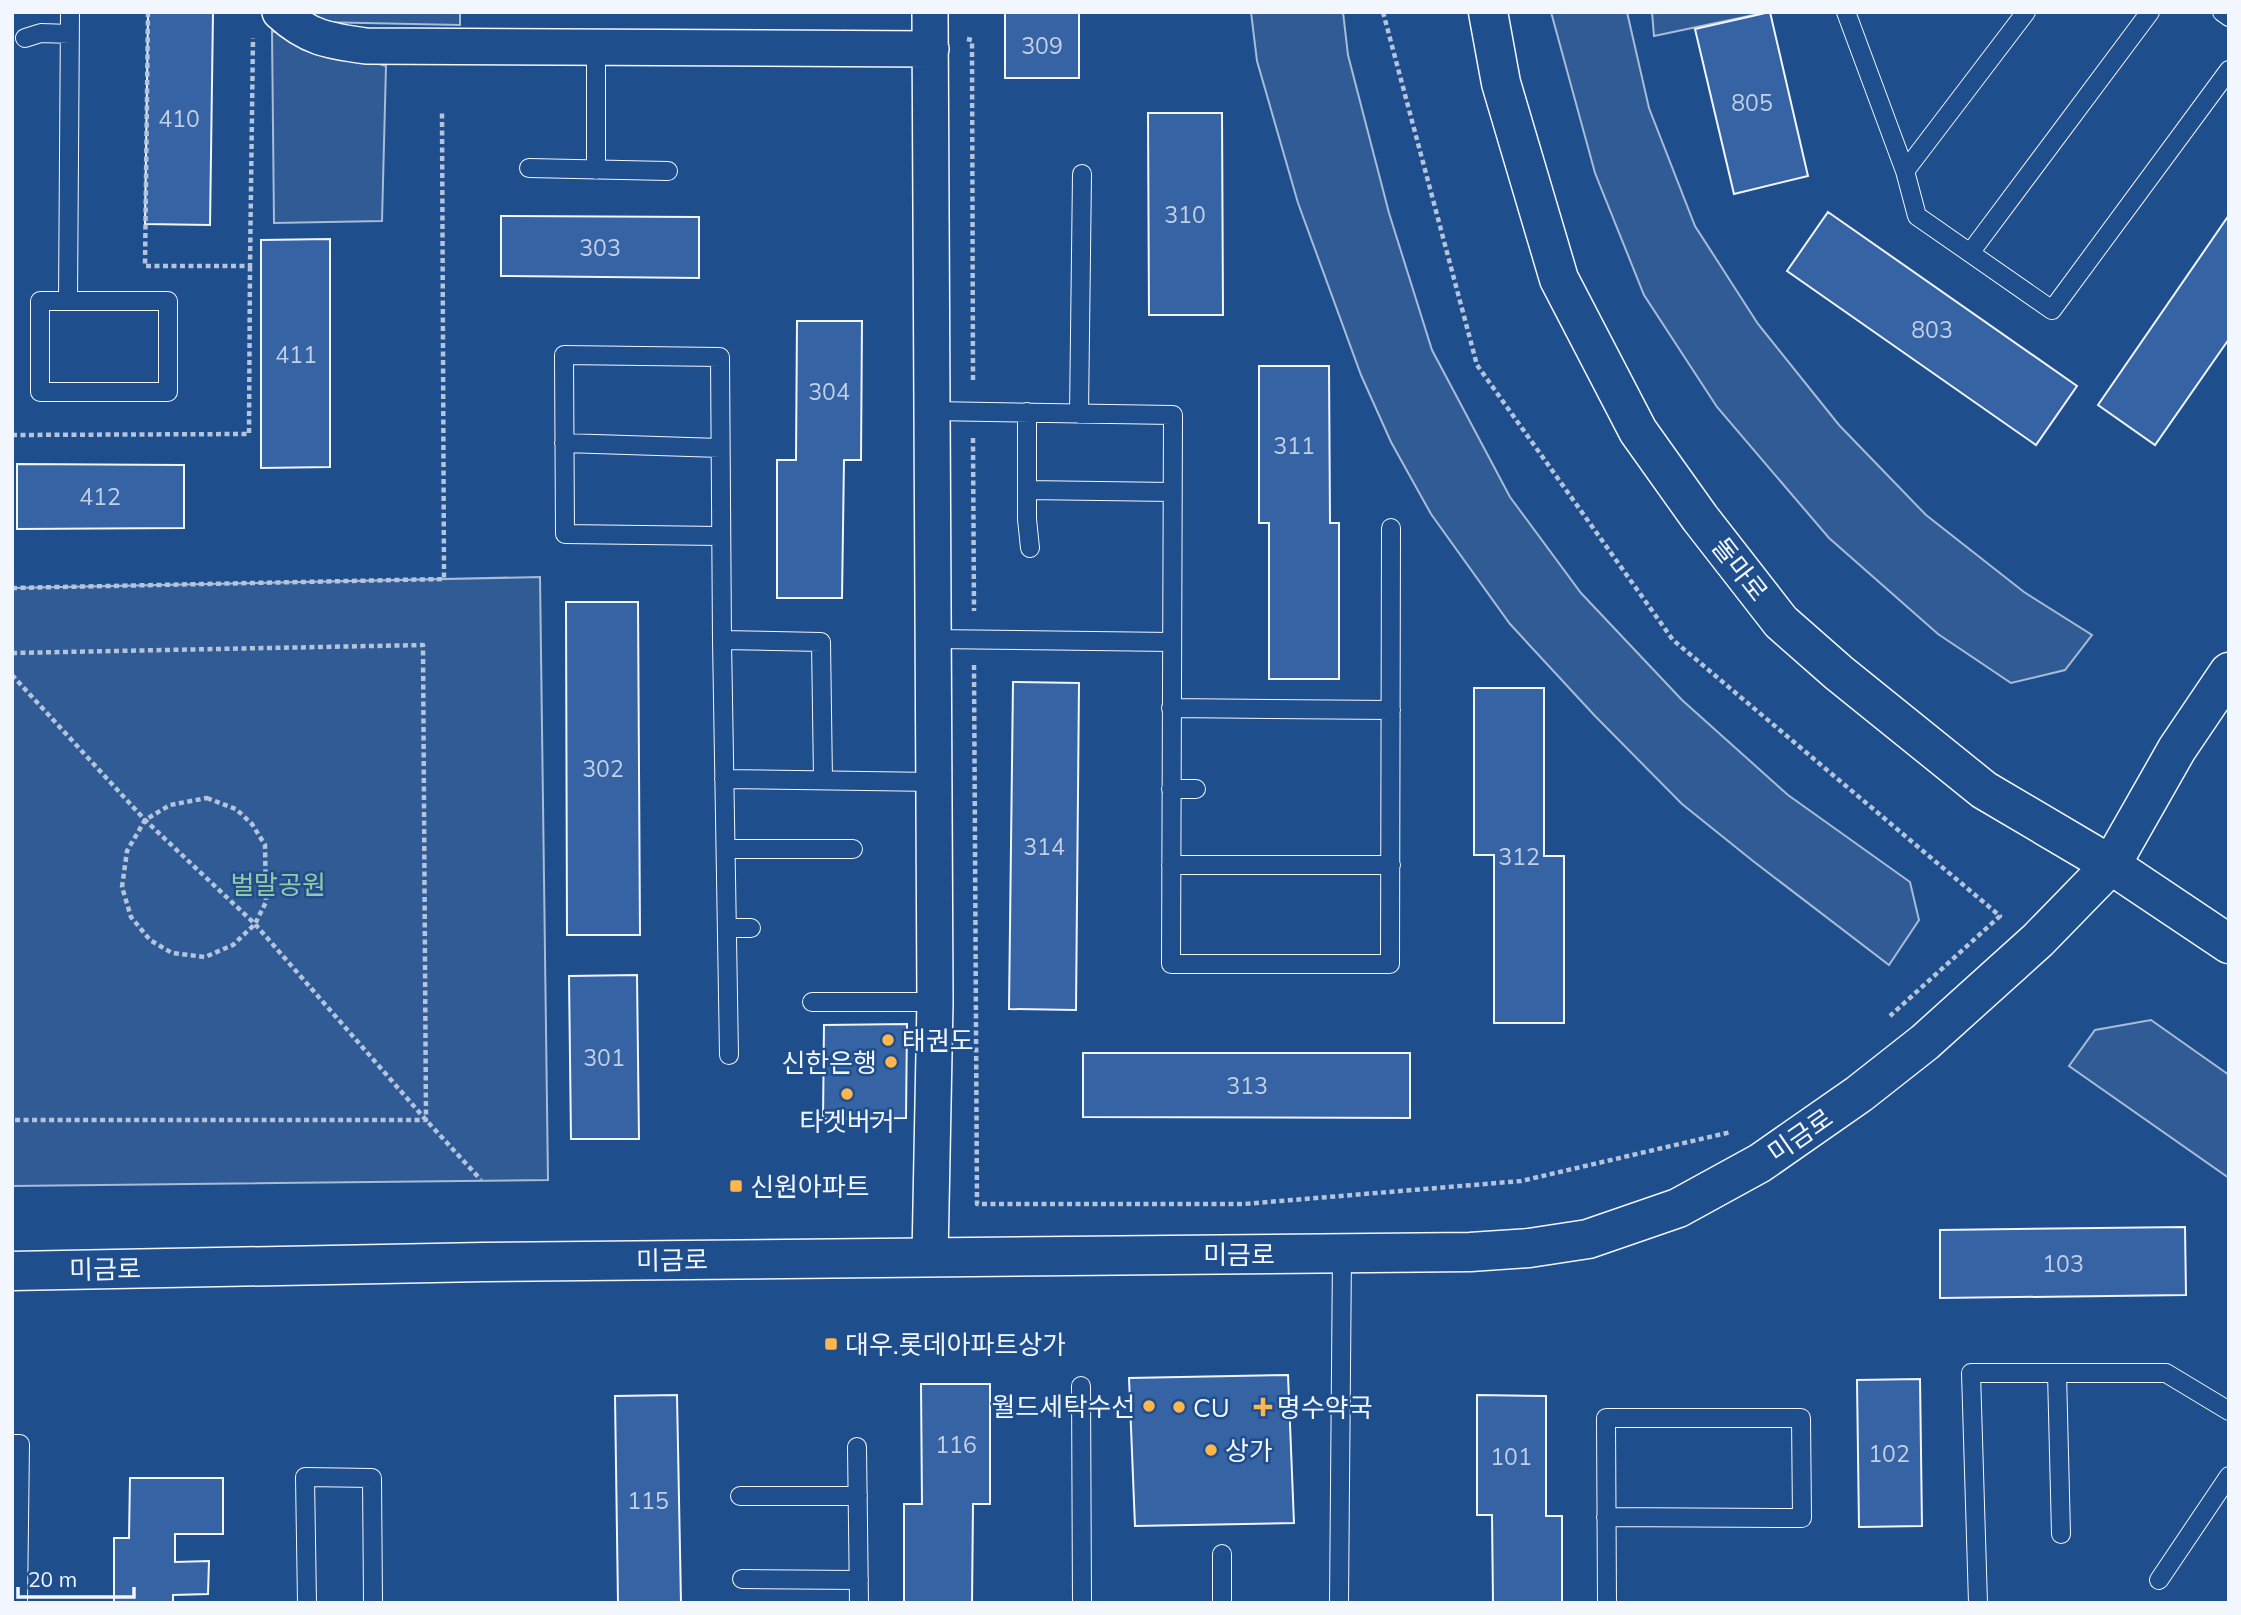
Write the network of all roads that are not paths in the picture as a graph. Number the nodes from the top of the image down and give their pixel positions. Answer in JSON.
{"nodes":[{"id":1,"x":70,"y":12,"type":"edge"},
{"id":2,"x":930,"y":12,"type":"edge"},
{"id":3,"x":1488,"y":12,"type":"edge"},
{"id":4,"x":1846,"y":12,"type":"edge"},
{"id":5,"x":2026,"y":12,"type":"edge"},
{"id":6,"x":2150,"y":12,"type":"edge"},
{"id":7,"x":2222,"y":12,"type":"edge"},
{"id":8,"x":2229,"y":17,"type":"edge"},
{"id":9,"x":267,"y":19,"type":"edge"},
{"id":10,"x":70,"y":34,"type":"junction"},
{"id":11,"x":25,"y":38,"type":"dead end"},
{"id":12,"x":596,"y":47,"type":"junction"},
{"id":13,"x":931,"y":49,"type":"junction"},
{"id":14,"x":2229,"y":70,"type":"edge"},
{"id":15,"x":528,"y":168,"type":"dead end"},
{"id":16,"x":596,"y":170,"type":"junction"},
{"id":17,"x":668,"y":171,"type":"dead end"},
{"id":18,"x":1905,"y":171,"type":"junction"},
{"id":19,"x":1082,"y":174,"type":"dead end"},
{"id":20,"x":1970,"y":253,"type":"junction"},
{"id":21,"x":68,"y":302,"type":"junction"},
{"id":22,"x":932,"y":411,"type":"junction"},
{"id":23,"x":1027,"y":412,"type":"junction"},
{"id":24,"x":1079,"y":414,"type":"junction"},
{"id":25,"x":564,"y":443,"type":"junction"},
{"id":26,"x":720,"y":448,"type":"junction"},
{"id":27,"x":1027,"y":490,"type":"junction"},
{"id":28,"x":1172,"y":492,"type":"junction"},
{"id":29,"x":1391,"y":528,"type":"dead end"},
{"id":30,"x":720,"y":536,"type":"junction"},
{"id":31,"x":1030,"y":548,"type":"dead end"},
{"id":32,"x":933,"y":639,"type":"junction"},
{"id":33,"x":722,"y":640,"type":"junction"},
{"id":34,"x":1171,"y":642,"type":"junction"},
{"id":35,"x":2229,"y":672,"type":"edge"},
{"id":36,"x":1171,"y":708,"type":"junction"},
{"id":37,"x":1391,"y":710,"type":"junction"},
{"id":38,"x":724,"y":779,"type":"junction"},
{"id":39,"x":823,"y":780,"type":"junction"},
{"id":40,"x":934,"y":782,"type":"junction"},
{"id":41,"x":1171,"y":789,"type":"junction"},
{"id":42,"x":1195,"y":789,"type":"dead end"},
{"id":43,"x":726,"y":849,"type":"junction"},
{"id":44,"x":853,"y":849,"type":"dead end"},
{"id":45,"x":2111,"y":865,"type":"junction"},
{"id":46,"x":1171,"y":866,"type":"junction"},
{"id":47,"x":1391,"y":866,"type":"junction"},
{"id":48,"x":727,"y":928,"type":"junction"},
{"id":49,"x":751,"y":928,"type":"dead end"},
{"id":50,"x":2229,"y":944,"type":"edge"},
{"id":51,"x":812,"y":1002,"type":"dead end"},
{"id":52,"x":935,"y":1002,"type":"junction"},
{"id":53,"x":729,"y":1055,"type":"dead end"},
{"id":54,"x":1342,"y":1253,"type":"junction"},
{"id":55,"x":930,"y":1257,"type":"junction"},
{"id":56,"x":12,"y":1271,"type":"edge"},
{"id":57,"x":2057,"y":1373,"type":"junction"},
{"id":58,"x":1081,"y":1386,"type":"dead end"},
{"id":59,"x":2229,"y":1411,"type":"edge"},
{"id":60,"x":12,"y":1444,"type":"edge"},
{"id":61,"x":857,"y":1447,"type":"dead end"},
{"id":62,"x":2229,"y":1476,"type":"edge"},
{"id":63,"x":740,"y":1496,"type":"dead end"},
{"id":64,"x":858,"y":1496,"type":"junction"},
{"id":65,"x":16,"y":1514,"type":"edge"},
{"id":66,"x":1606,"y":1517,"type":"junction"},
{"id":67,"x":2061,"y":1534,"type":"dead end"},
{"id":68,"x":1222,"y":1554,"type":"dead end"},
{"id":69,"x":741,"y":1579,"type":"dead end"},
{"id":70,"x":859,"y":1580,"type":"junction"},
{"id":71,"x":2159,"y":1580,"type":"dead end"},
{"id":72,"x":18,"y":1603,"type":"edge"},
{"id":73,"x":307,"y":1603,"type":"edge"},
{"id":74,"x":373,"y":1603,"type":"edge"},
{"id":75,"x":859,"y":1603,"type":"edge"},
{"id":76,"x":1082,"y":1603,"type":"edge"},
{"id":77,"x":1222,"y":1603,"type":"edge"},
{"id":78,"x":1339,"y":1603,"type":"edge"},
{"id":79,"x":1607,"y":1603,"type":"edge"},
{"id":80,"x":1978,"y":1603,"type":"edge"}],
"edges":[{"from":1,"to":10,"type":"lane"},
{"from":2,"to":13,"type":"street"},
{"from":3,"to":45,"type":"main road","name":"돌마로"},
{"from":4,"to":18,"type":"lane"},
{"from":5,"to":18,"type":"lane"},
{"from":6,"to":20,"type":"lane"},
{"from":7,"to":8,"type":"lane"},
{"from":9,"to":12,"type":"street"},
{"from":10,"to":11,"type":"lane"},
{"from":10,"to":21,"type":"lane"},
{"from":12,"to":13,"type":"street"},
{"from":12,"to":16,"type":"lane"},
{"from":13,"to":22,"type":"street"},
{"from":14,"to":20,"type":"lane"},
{"from":15,"to":16,"type":"lane"},
{"from":16,"to":17,"type":"lane"},
{"from":18,"to":20,"type":"lane"},
{"from":19,"to":24,"type":"lane"},
{"from":21,"to":21,"type":"lane"},
{"from":22,"to":23,"type":"lane"},
{"from":22,"to":32,"type":"street"},
{"from":23,"to":24,"type":"lane"},
{"from":23,"to":27,"type":"lane"},
{"from":24,"to":28,"type":"lane"},
{"from":25,"to":26,"type":"lane"},
{"from":25,"to":26,"type":"lane"},
{"from":25,"to":30,"type":"lane"},
{"from":26,"to":30,"type":"lane"},
{"from":27,"to":28,"type":"lane"},
{"from":27,"to":31,"type":"lane"},
{"from":28,"to":34,"type":"lane"},
{"from":29,"to":37,"type":"lane"},
{"from":30,"to":33,"type":"lane"},
{"from":32,"to":34,"type":"lane"},
{"from":32,"to":40,"type":"street"},
{"from":33,"to":38,"type":"lane"},
{"from":33,"to":39,"type":"lane"},
{"from":34,"to":36,"type":"lane"},
{"from":35,"to":45,"type":"main road","name":"미금로"},
{"from":36,"to":37,"type":"lane"},
{"from":36,"to":41,"type":"lane"},
{"from":37,"to":47,"type":"lane"},
{"from":38,"to":39,"type":"lane"},
{"from":38,"to":43,"type":"lane"},
{"from":39,"to":40,"type":"lane"},
{"from":40,"to":52,"type":"street"},
{"from":41,"to":42,"type":"lane"},
{"from":41,"to":46,"type":"lane"},
{"from":43,"to":44,"type":"lane"},
{"from":43,"to":48,"type":"lane"},
{"from":45,"to":50,"type":"main road","name":"돌마로"},
{"from":45,"to":54,"type":"main road","name":"미금로"},
{"from":46,"to":47,"type":"lane"},
{"from":46,"to":47,"type":"lane"},
{"from":48,"to":49,"type":"lane"},
{"from":48,"to":53,"type":"lane"},
{"from":51,"to":52,"type":"lane"},
{"from":52,"to":55,"type":"street"},
{"from":54,"to":55,"type":"main road","name":"미금로"},
{"from":54,"to":78,"type":"lane"},
{"from":55,"to":56,"type":"main road","name":"미금로"},
{"from":57,"to":59,"type":"lane"},
{"from":57,"to":67,"type":"lane"},
{"from":57,"to":80,"type":"lane"},
{"from":58,"to":76,"type":"lane"},
{"from":60,"to":65,"type":"lane"},
{"from":61,"to":64,"type":"lane"},
{"from":62,"to":71,"type":"lane"},
{"from":63,"to":64,"type":"lane"},
{"from":64,"to":70,"type":"lane"},
{"from":65,"to":72,"type":"lane"},
{"from":66,"to":66,"type":"lane"},
{"from":66,"to":79,"type":"lane"},
{"from":68,"to":77,"type":"lane"},
{"from":69,"to":70,"type":"lane"},
{"from":70,"to":75,"type":"lane"},
{"from":73,"to":74,"type":"lane"}]}
